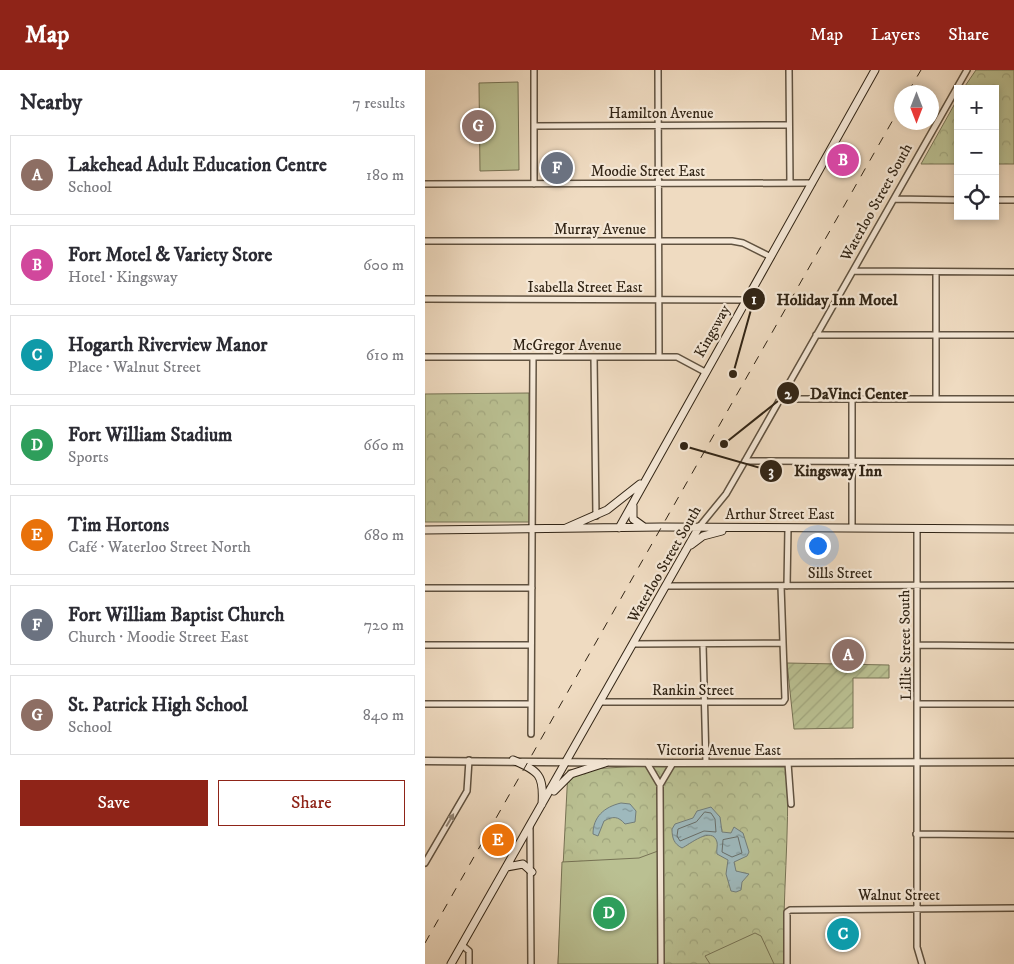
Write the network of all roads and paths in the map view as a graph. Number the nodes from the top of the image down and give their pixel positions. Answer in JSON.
{"nodes":[{"id":1,"x":534,"y":70,"type":"edge"},
{"id":2,"x":658,"y":70,"type":"edge"},
{"id":3,"x":789,"y":70,"type":"edge"},
{"id":4,"x":875,"y":70,"type":"edge"},
{"id":5,"x":967,"y":70,"type":"edge"},
{"id":6,"x":788,"y":125,"type":"junction"},
{"id":7,"x":534,"y":126,"type":"junction"},
{"id":8,"x":658,"y":126,"type":"junction"},
{"id":9,"x":658,"y":183,"type":"junction"},
{"id":10,"x":789,"y":183,"type":"junction"},
{"id":11,"x":812,"y":183,"type":"junction"},
{"id":12,"x":425,"y":184,"type":"edge"},
{"id":13,"x":534,"y":184,"type":"junction"},
{"id":14,"x":893,"y":199,"type":"junction"},
{"id":15,"x":954,"y":200,"type":"edge"},
{"id":16,"x":999,"y":200,"type":"edge"},
{"id":17,"x":1014,"y":200,"type":"edge"},
{"id":18,"x":425,"y":241,"type":"edge"},
{"id":19,"x":658,"y":242,"type":"junction"},
{"id":20,"x":771,"y":257,"type":"junction"},
{"id":21,"x":853,"y":271,"type":"junction"},
{"id":22,"x":936,"y":272,"type":"junction"},
{"id":23,"x":1014,"y":272,"type":"edge"},
{"id":24,"x":425,"y":299,"type":"edge"},
{"id":25,"x":658,"y":299,"type":"junction"},
{"id":26,"x":746,"y":300,"type":"junction"},
{"id":27,"x":816,"y":335,"type":"junction"},
{"id":28,"x":935,"y":335,"type":"junction"},
{"id":29,"x":1014,"y":336,"type":"edge"},
{"id":30,"x":425,"y":357,"type":"edge"},
{"id":31,"x":533,"y":357,"type":"junction"},
{"id":32,"x":594,"y":357,"type":"junction"},
{"id":33,"x":659,"y":357,"type":"junction"},
{"id":34,"x":705,"y":372,"type":"junction"},
{"id":35,"x":780,"y":399,"type":"junction"},
{"id":36,"x":852,"y":399,"type":"junction"},
{"id":37,"x":936,"y":399,"type":"junction"},
{"id":38,"x":1014,"y":399,"type":"edge"},
{"id":39,"x":745,"y":461,"type":"junction"},
{"id":40,"x":853,"y":462,"type":"junction"},
{"id":41,"x":1014,"y":462,"type":"edge"},
{"id":42,"x":644,"y":480,"type":"junction"},
{"id":43,"x":596,"y":516,"type":"junction"},
{"id":44,"x":619,"y":528,"type":"junction"},
{"id":45,"x":647,"y":528,"type":"junction"},
{"id":46,"x":699,"y":528,"type":"junction"},
{"id":47,"x":735,"y":528,"type":"junction"},
{"id":48,"x":788,"y":528,"type":"junction"},
{"id":49,"x":852,"y":528,"type":"junction"},
{"id":50,"x":917,"y":528,"type":"junction"},
{"id":51,"x":1014,"y":529,"type":"edge"},
{"id":52,"x":425,"y":530,"type":"edge"},
{"id":53,"x":531,"y":530,"type":"junction"},
{"id":54,"x":559,"y":530,"type":"junction"},
{"id":55,"x":689,"y":547,"type":"junction"},
{"id":56,"x":1014,"y":585,"type":"edge"},
{"id":57,"x":667,"y":586,"type":"junction"},
{"id":58,"x":784,"y":586,"type":"junction"},
{"id":59,"x":917,"y":586,"type":"junction"},
{"id":60,"x":425,"y":588,"type":"edge"},
{"id":61,"x":532,"y":588,"type":"junction"},
{"id":62,"x":783,"y":643,"type":"junction"},
{"id":63,"x":633,"y":644,"type":"junction"},
{"id":64,"x":703,"y":644,"type":"junction"},
{"id":65,"x":531,"y":645,"type":"junction"},
{"id":66,"x":917,"y":645,"type":"junction"},
{"id":67,"x":425,"y":646,"type":"edge"},
{"id":68,"x":1014,"y":646,"type":"edge"},
{"id":69,"x":600,"y":702,"type":"junction"},
{"id":70,"x":703,"y":702,"type":"junction"},
{"id":71,"x":425,"y":704,"type":"edge"},
{"id":72,"x":531,"y":704,"type":"junction"},
{"id":73,"x":918,"y":704,"type":"junction"},
{"id":74,"x":1014,"y":704,"type":"edge"},
{"id":75,"x":531,"y":734,"type":"dead end"},
{"id":76,"x":469,"y":760,"type":"junction"},
{"id":77,"x":513,"y":760,"type":"junction"},
{"id":78,"x":425,"y":761,"type":"edge"},
{"id":79,"x":567,"y":762,"type":"junction"},
{"id":80,"x":917,"y":762,"type":"junction"},
{"id":81,"x":1014,"y":762,"type":"edge"},
{"id":82,"x":605,"y":763,"type":"junction"},
{"id":83,"x":647,"y":763,"type":"junction"},
{"id":84,"x":673,"y":763,"type":"junction"},
{"id":85,"x":705,"y":763,"type":"junction"},
{"id":86,"x":788,"y":763,"type":"junction"},
{"id":87,"x":660,"y":785,"type":"junction"},
{"id":88,"x":791,"y":804,"type":"dead end"},
{"id":89,"x":541,"y":807,"type":"junction"},
{"id":90,"x":530,"y":826,"type":"junction"},
{"id":91,"x":916,"y":834,"type":"junction"},
{"id":92,"x":1014,"y":835,"type":"edge"},
{"id":93,"x":425,"y":863,"type":"edge"},
{"id":94,"x":507,"y":867,"type":"junction"},
{"id":95,"x":532,"y":872,"type":"junction"},
{"id":96,"x":917,"y":908,"type":"junction"},
{"id":97,"x":1014,"y":908,"type":"edge"},
{"id":98,"x":462,"y":945,"type":"junction"},
{"id":99,"x":451,"y":964,"type":"edge"},
{"id":100,"x":469,"y":964,"type":"edge"},
{"id":101,"x":531,"y":964,"type":"edge"},
{"id":102,"x":661,"y":964,"type":"edge"},
{"id":103,"x":787,"y":964,"type":"edge"},
{"id":104,"x":922,"y":964,"type":"edge"}],
"edges":[{"from":1,"to":7,"type":"street"},
{"from":2,"to":8,"type":"street"},
{"from":3,"to":6,"type":"street"},
{"from":4,"to":11,"type":"main road","name":"Kingsway"},
{"from":5,"to":14,"type":"street","name":"Waterloo Street South"},
{"from":6,"to":8,"type":"street","name":"Hamilton Avenue"},
{"from":6,"to":10,"type":"street"},
{"from":7,"to":8,"type":"street","name":"Hamilton Avenue"},
{"from":7,"to":13,"type":"street"},
{"from":8,"to":9,"type":"street"},
{"from":9,"to":10,"type":"street","name":"Moodie Street East"},
{"from":9,"to":13,"type":"street","name":"Moodie Street East"},
{"from":9,"to":19,"type":"street"},
{"from":10,"to":11,"type":"street","name":"Moodie Street East"},
{"from":11,"to":20,"type":"main road","name":"Kingsway"},
{"from":12,"to":13,"type":"street","name":"Moodie Street East"},
{"from":14,"to":15,"type":"street"},
{"from":14,"to":21,"type":"street","name":"Waterloo Street South"},
{"from":16,"to":17,"type":"street"},
{"from":18,"to":19,"type":"street","name":"Murray Avenue"},
{"from":19,"to":20,"type":"street","name":"Murray Avenue"},
{"from":19,"to":25,"type":"street"},
{"from":20,"to":26,"type":"main road","name":"Kingsway"},
{"from":21,"to":22,"type":"street"},
{"from":21,"to":27,"type":"street","name":"Waterloo Street South"},
{"from":22,"to":23,"type":"street"},
{"from":22,"to":28,"type":"street"},
{"from":24,"to":25,"type":"street","name":"Isabella Street East"},
{"from":25,"to":26,"type":"street","name":"Isabella Street East"},
{"from":25,"to":33,"type":"street"},
{"from":26,"to":34,"type":"main road","name":"Kingsway"},
{"from":27,"to":28,"type":"street"},
{"from":27,"to":35,"type":"street","name":"Waterloo Street South"},
{"from":28,"to":29,"type":"street"},
{"from":28,"to":37,"type":"street"},
{"from":30,"to":31,"type":"street","name":"McGregor Avenue"},
{"from":31,"to":32,"type":"street","name":"McGregor Avenue"},
{"from":31,"to":53,"type":"street"},
{"from":32,"to":33,"type":"street","name":"McGregor Avenue"},
{"from":32,"to":43,"type":"street"},
{"from":33,"to":34,"type":"street","name":"McGregor Avenue"},
{"from":34,"to":42,"type":"main road","name":"Kingsway"},
{"from":35,"to":36,"type":"street"},
{"from":35,"to":39,"type":"street","name":"Waterloo Street South"},
{"from":36,"to":37,"type":"street"},
{"from":36,"to":40,"type":"street"},
{"from":37,"to":38,"type":"street"},
{"from":39,"to":40,"type":"street"},
{"from":39,"to":46,"type":"street","name":"Waterloo Street South"},
{"from":40,"to":41,"type":"street"},
{"from":40,"to":49,"type":"street"},
{"from":42,"to":43,"type":"main road"},
{"from":42,"to":44,"type":"main road","name":"Kingsway"},
{"from":42,"to":45,"type":"main road"},
{"from":43,"to":54,"type":"main road"},
{"from":44,"to":45,"type":"main road","name":"Arthur Street East"},
{"from":44,"to":54,"type":"main road","name":"Arthur Street East"},
{"from":45,"to":46,"type":"main road","name":"Arthur Street East"},
{"from":46,"to":47,"type":"main road","name":"Arthur Street East"},
{"from":46,"to":55,"type":"main road","name":"Waterloo Street South"},
{"from":47,"to":48,"type":"main road","name":"Arthur Street East"},
{"from":47,"to":55,"type":"main road"},
{"from":48,"to":49,"type":"main road","name":"Arthur Street East"},
{"from":48,"to":58,"type":"street"},
{"from":49,"to":50,"type":"main road","name":"Arthur Street East"},
{"from":50,"to":51,"type":"main road","name":"Arthur Street East"},
{"from":50,"to":59,"type":"street","name":"Lillie Street South"},
{"from":52,"to":53,"type":"main road","name":"Arthur Street East"},
{"from":53,"to":54,"type":"main road","name":"Arthur Street East"},
{"from":53,"to":61,"type":"street"},
{"from":55,"to":57,"type":"main road","name":"Waterloo Street South"},
{"from":56,"to":59,"type":"street","name":"Sills Street"},
{"from":57,"to":58,"type":"street","name":"Sills Street"},
{"from":57,"to":63,"type":"main road","name":"Waterloo Street South"},
{"from":58,"to":59,"type":"street","name":"Sills Street"},
{"from":58,"to":62,"type":"street"},
{"from":59,"to":66,"type":"street","name":"Lillie Street South"},
{"from":60,"to":61,"type":"street"},
{"from":61,"to":65,"type":"street"},
{"from":62,"to":64,"type":"street"},
{"from":62,"to":70,"type":"street","name":"Rankin Street"},
{"from":63,"to":64,"type":"street"},
{"from":63,"to":69,"type":"main road","name":"Waterloo Street South"},
{"from":64,"to":70,"type":"street"},
{"from":65,"to":67,"type":"street"},
{"from":65,"to":72,"type":"street"},
{"from":66,"to":68,"type":"street"},
{"from":66,"to":73,"type":"street","name":"Lillie Street South"},
{"from":69,"to":70,"type":"street","name":"Rankin Street"},
{"from":69,"to":79,"type":"main road","name":"Waterloo Street South"},
{"from":70,"to":85,"type":"street"},
{"from":71,"to":72,"type":"street"},
{"from":72,"to":75,"type":"street"},
{"from":73,"to":74,"type":"street"},
{"from":73,"to":80,"type":"street","name":"Lillie Street South"},
{"from":76,"to":77,"type":"street","name":"Victoria Avenue East"},
{"from":76,"to":78,"type":"street","name":"Victoria Avenue East"},
{"from":93,"to":76,"type":"street","one_way":true},
{"from":77,"to":79,"type":"street","name":"Victoria Avenue East"},
{"from":77,"to":89,"type":"main road"},
{"from":79,"to":82,"type":"street","name":"Victoria Avenue East"},
{"from":79,"to":89,"type":"main road","name":"Waterloo Street South"},
{"from":80,"to":81,"type":"street","name":"Victoria Avenue East"},
{"from":80,"to":86,"type":"street","name":"Victoria Avenue East"},
{"from":80,"to":91,"type":"street","name":"Lillie Street South"},
{"from":82,"to":83,"type":"street","name":"Victoria Avenue East"},
{"from":82,"to":89,"type":"main road"},
{"from":83,"to":84,"type":"street","name":"Victoria Avenue East"},
{"from":83,"to":87,"type":"street"},
{"from":84,"to":85,"type":"street","name":"Victoria Avenue East"},
{"from":84,"to":87,"type":"street"},
{"from":85,"to":86,"type":"street","name":"Victoria Avenue East"},
{"from":86,"to":88,"type":"street"},
{"from":87,"to":102,"type":"street"},
{"from":89,"to":90,"type":"main road"},
{"from":90,"to":94,"type":"main road"},
{"from":90,"to":95,"type":"street"},
{"from":91,"to":92,"type":"street"},
{"from":91,"to":96,"type":"street","name":"Lillie Street South"},
{"from":94,"to":95,"type":"main road"},
{"from":94,"to":98,"type":"main road"},
{"from":95,"to":101,"type":"street"},
{"from":96,"to":97,"type":"street","name":"Walnut Street"},
{"from":96,"to":103,"type":"street","name":"Walnut Street"},
{"from":96,"to":104,"type":"street","name":"Lillie Street South"},
{"from":98,"to":99,"type":"main road"},
{"from":98,"to":100,"type":"street"}]}
